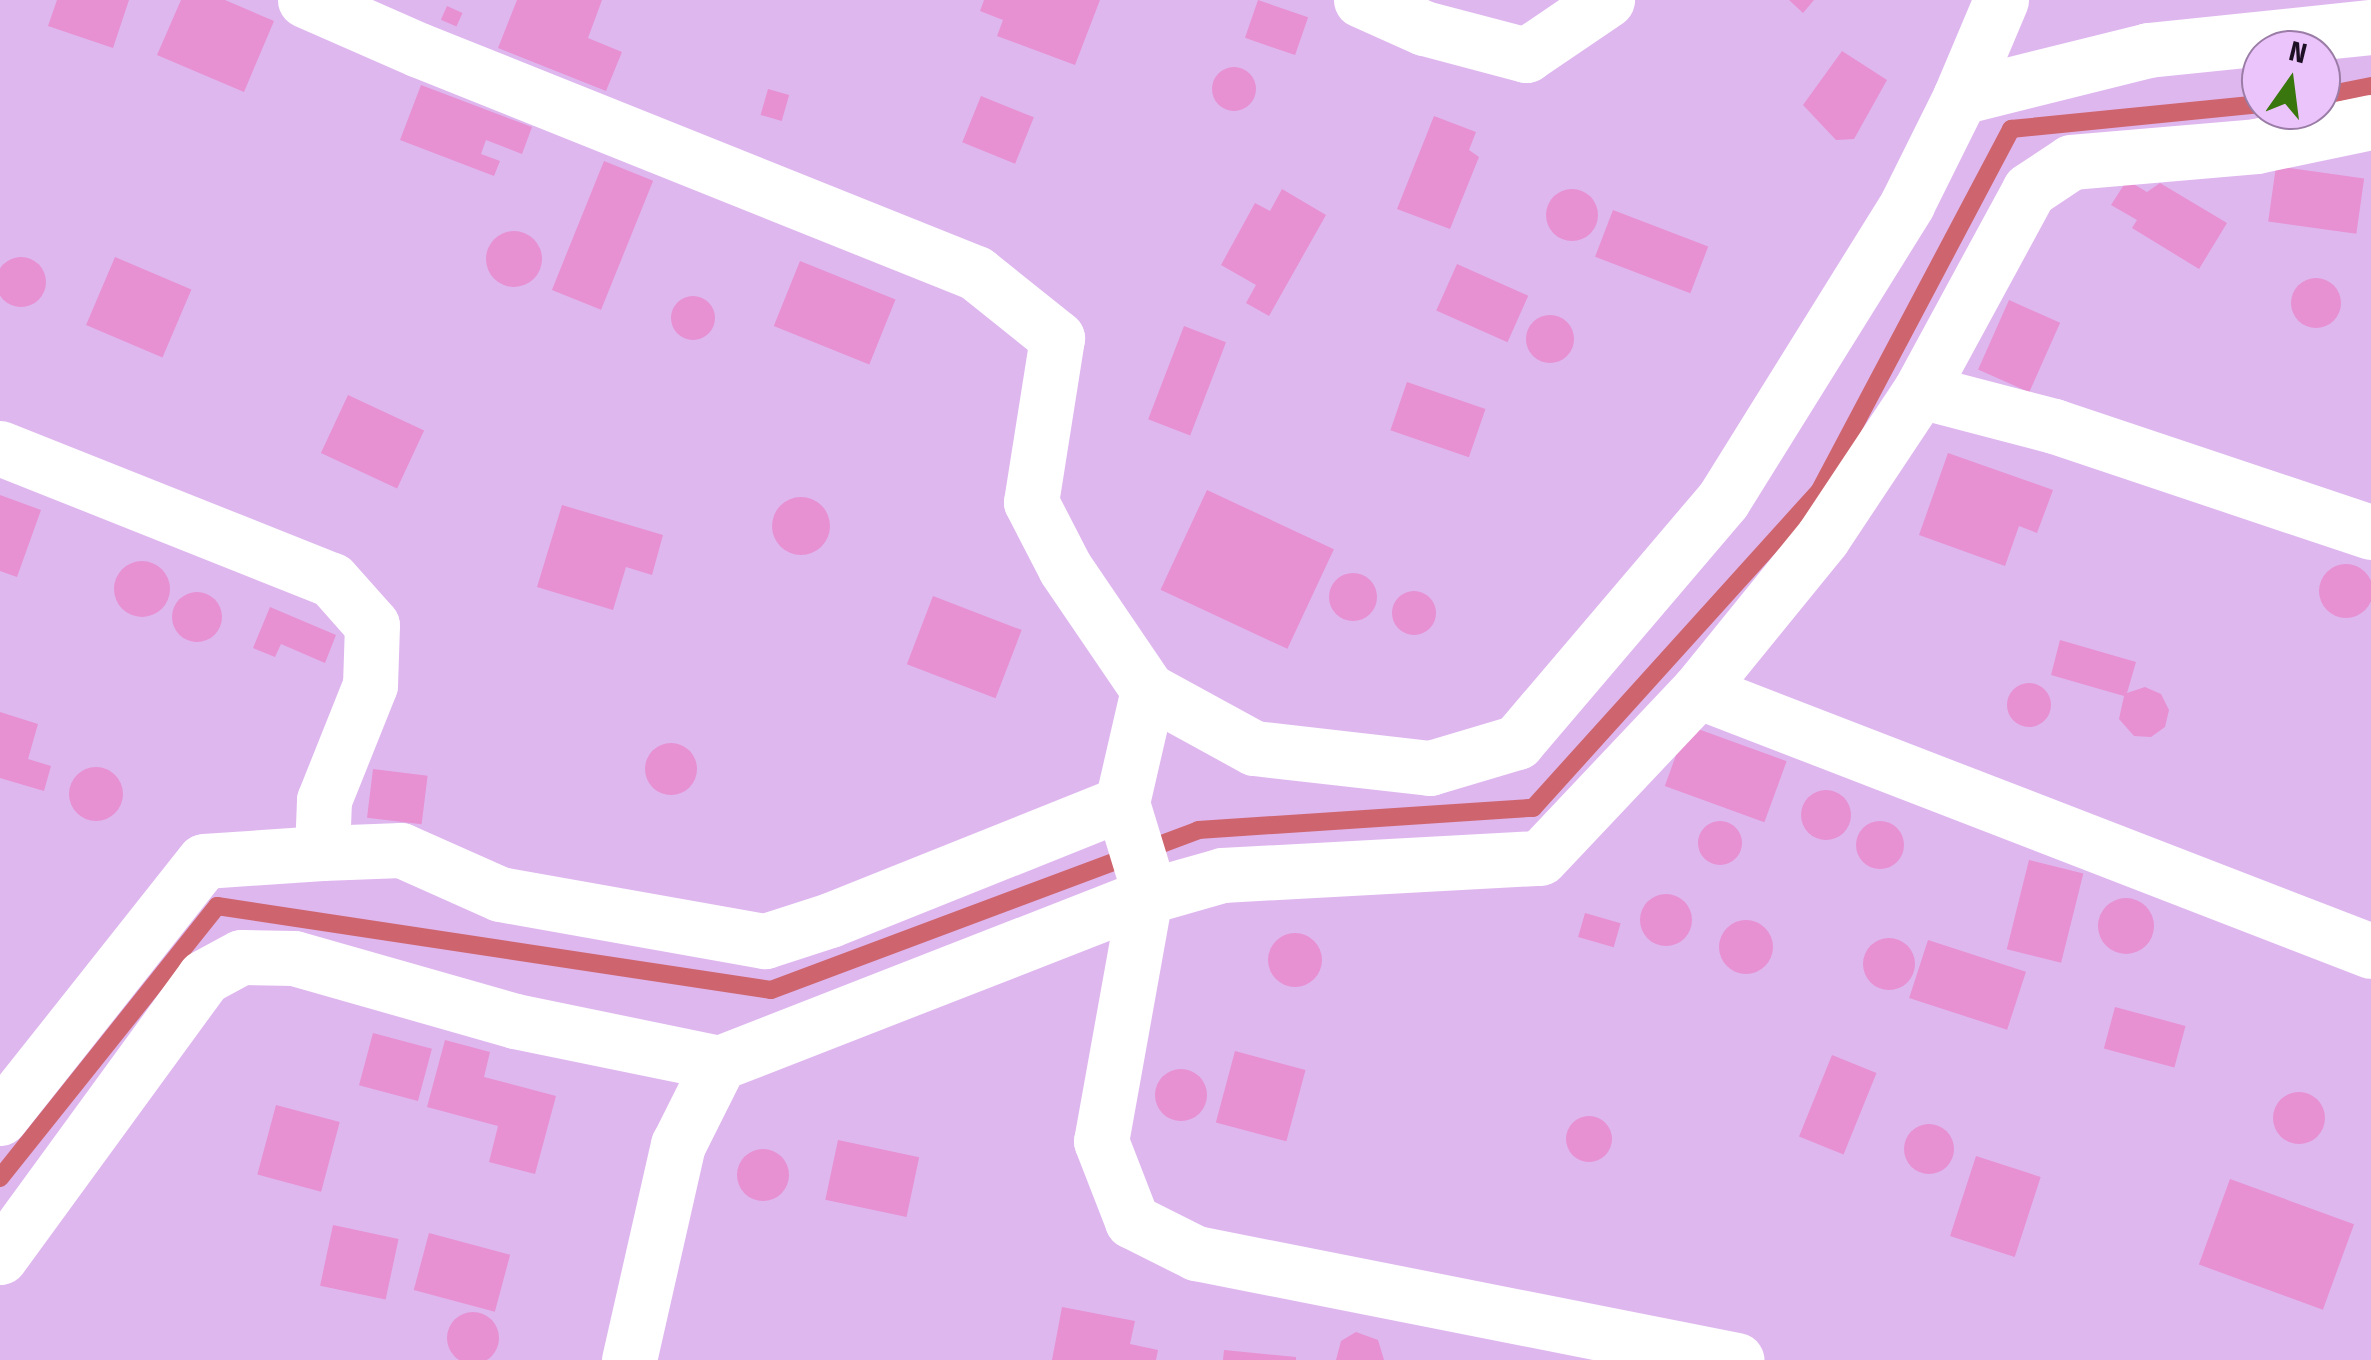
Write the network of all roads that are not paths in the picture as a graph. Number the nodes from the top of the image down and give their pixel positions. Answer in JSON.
{"nodes":[{"id":1,"x":305,"y":0,"type":"edge"},
{"id":2,"x":1360,"y":0,"type":"edge"},
{"id":3,"x":1607,"y":0,"type":"edge"},
{"id":4,"x":2001,"y":0,"type":"edge"},
{"id":5,"x":2371,"y":27,"type":"edge"},
{"id":6,"x":1960,"y":97,"type":"junction"},
{"id":7,"x":2371,"y":122,"type":"edge"},
{"id":8,"x":1920,"y":391,"type":"junction"},
{"id":9,"x":0,"y":448,"type":"edge"},
{"id":10,"x":2371,"y":532,"type":"edge"},
{"id":11,"x":1148,"y":690,"type":"junction"},
{"id":12,"x":1698,"y":691,"type":"junction"},
{"id":13,"x":1135,"y":852,"type":"junction"},
{"id":14,"x":322,"y":853,"type":"junction"},
{"id":15,"x":2371,"y":951,"type":"edge"},
{"id":16,"x":719,"y":1064,"type":"junction"},
{"id":17,"x":0,"y":1118,"type":"edge"},
{"id":18,"x":0,"y":1256,"type":"edge"},
{"id":19,"x":629,"y":1360,"type":"edge"},
{"id":20,"x":1738,"y":1360,"type":"edge"}],
"edges":[{"from":1,"to":11,"type":"street"},
{"from":2,"to":3,"type":"street"},
{"from":4,"to":6,"type":"street"},
{"from":5,"to":6,"type":"street"},
{"from":6,"to":11,"type":"street"},
{"from":7,"to":8,"type":"street"},
{"from":8,"to":10,"type":"street"},
{"from":8,"to":12,"type":"street"},
{"from":9,"to":14,"type":"street"},
{"from":11,"to":13,"type":"street"},
{"from":12,"to":13,"type":"street"},
{"from":12,"to":15,"type":"street"},
{"from":13,"to":14,"type":"street"},
{"from":13,"to":16,"type":"street"},
{"from":13,"to":20,"type":"street"},
{"from":14,"to":17,"type":"street"},
{"from":16,"to":18,"type":"street"},
{"from":16,"to":19,"type":"street"}]}
